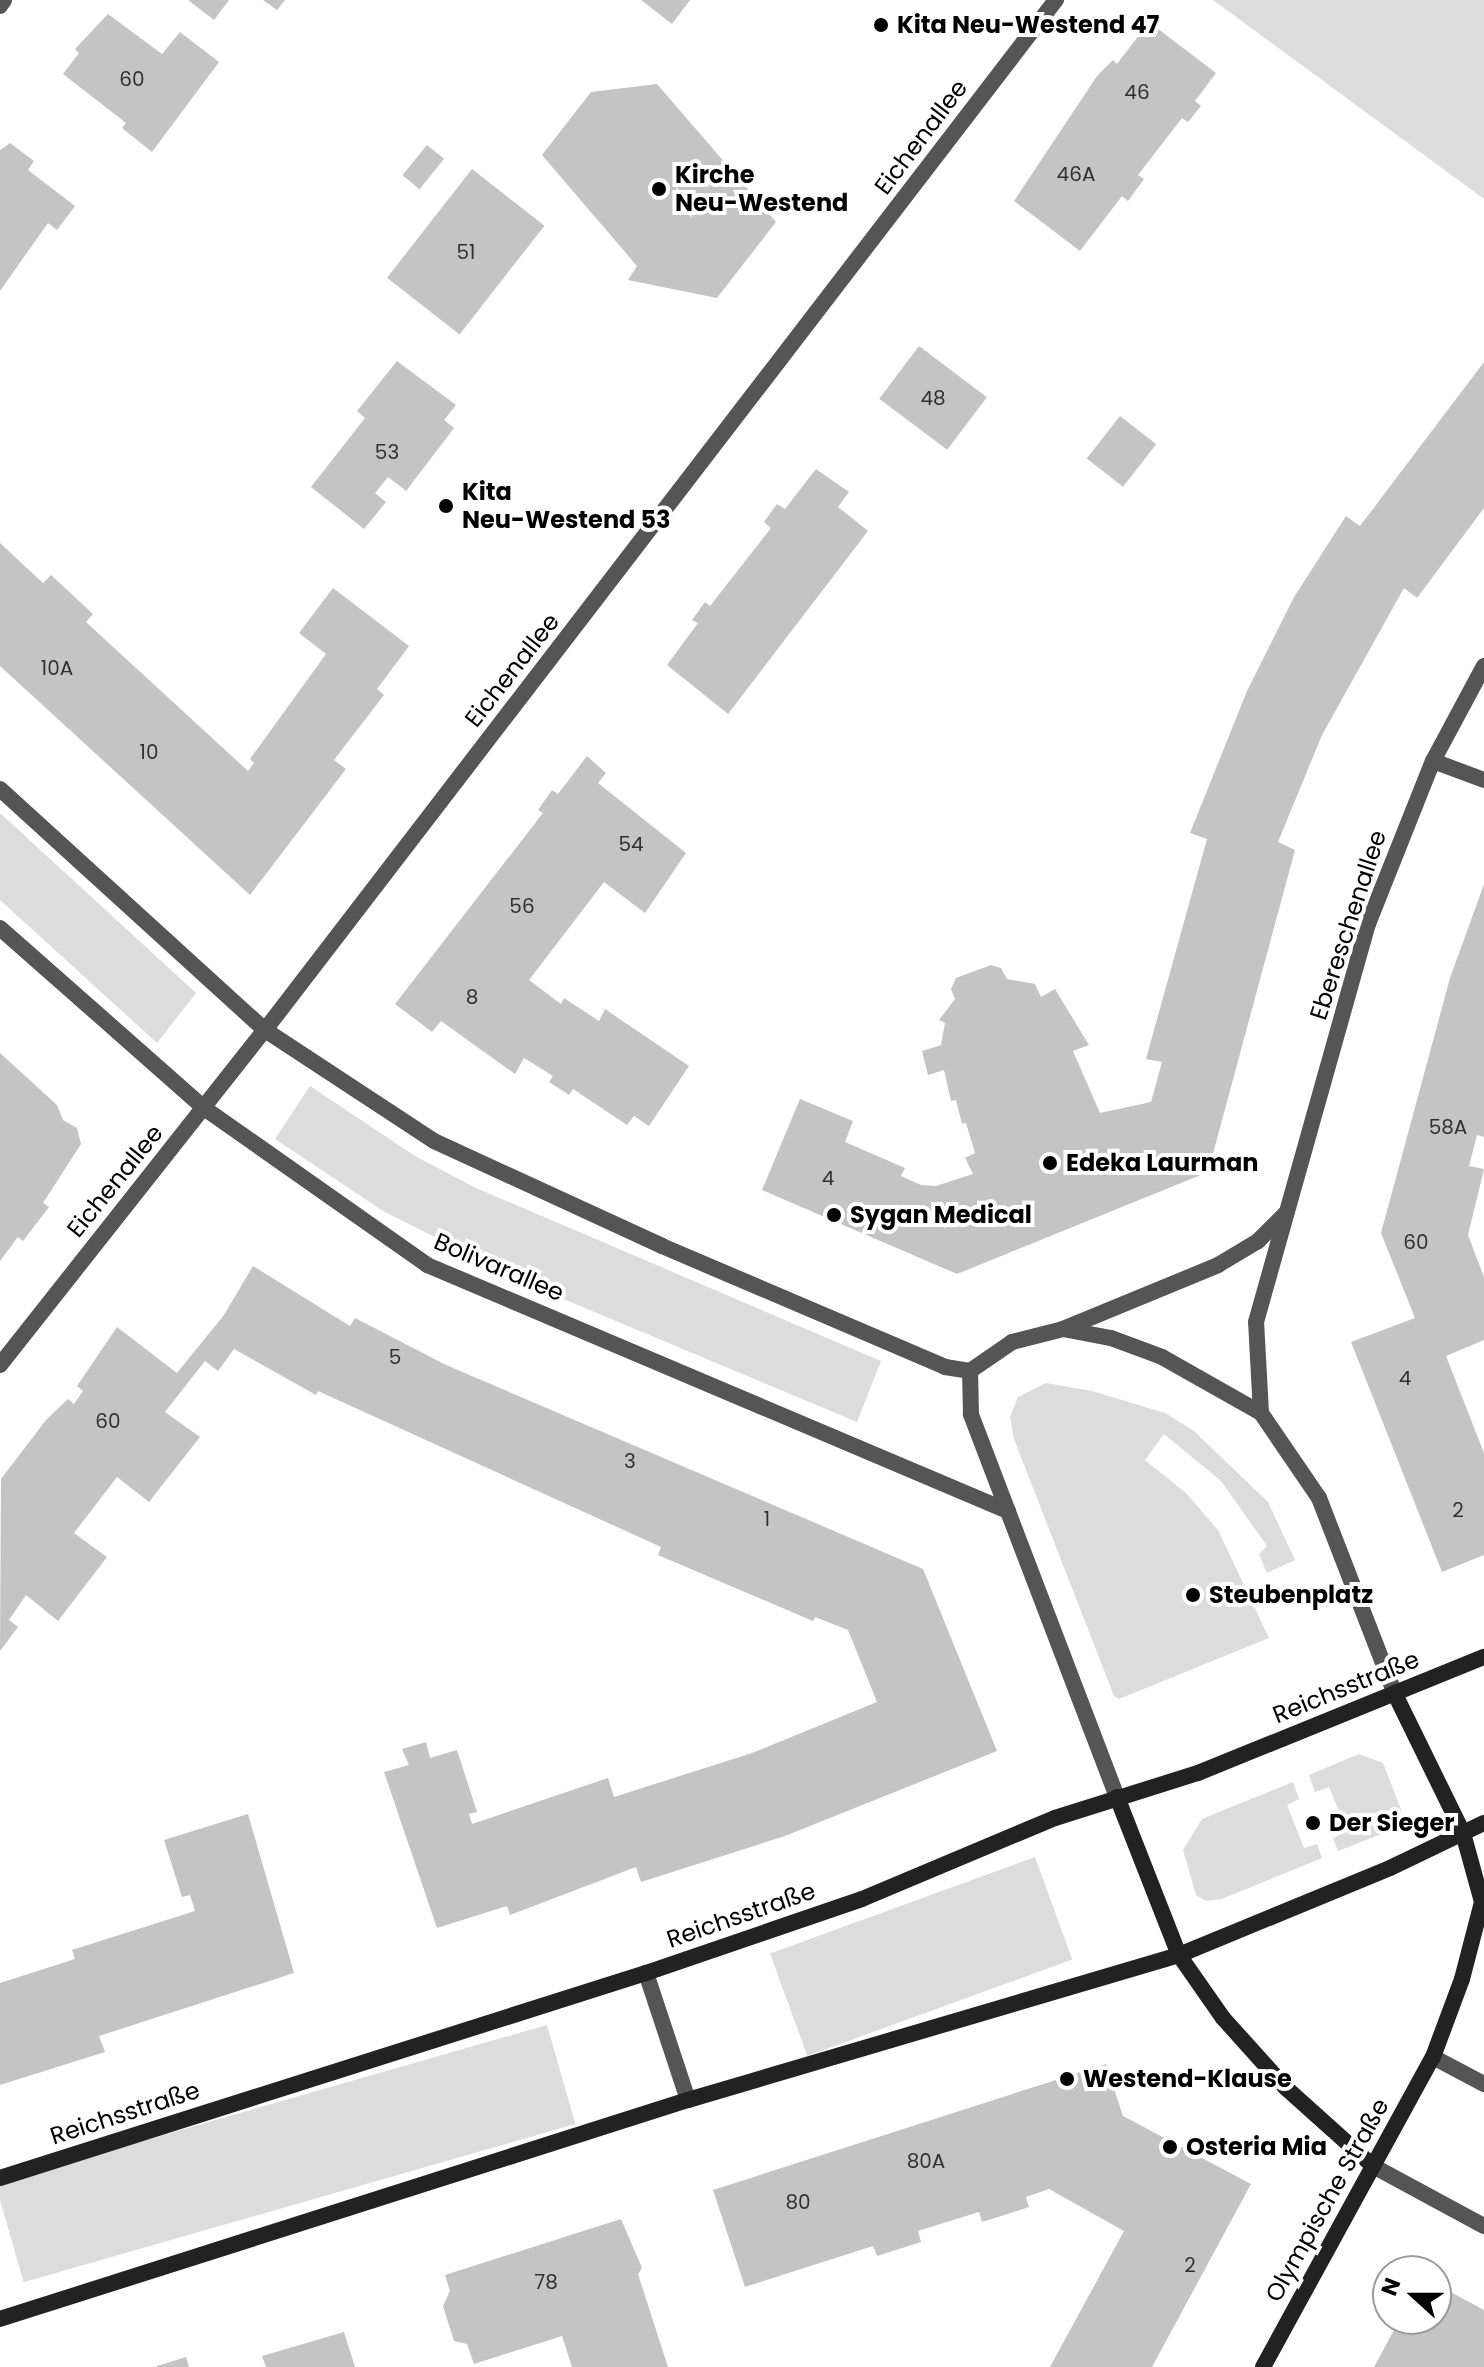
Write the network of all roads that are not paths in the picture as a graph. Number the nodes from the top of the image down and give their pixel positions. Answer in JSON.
{"nodes":[{"id":1,"x":4,"y":0,"type":"edge"},
{"id":2,"x":1056,"y":0,"type":"edge"},
{"id":3,"x":0,"y":6,"type":"edge"},
{"id":4,"x":1484,"y":666,"type":"edge"},
{"id":5,"x":1433,"y":761,"type":"junction"},
{"id":6,"x":1484,"y":780,"type":"edge"},
{"id":7,"x":0,"y":789,"type":"edge"},
{"id":8,"x":0,"y":928,"type":"edge"},
{"id":9,"x":265,"y":1030,"type":"junction"},
{"id":10,"x":204,"y":1108,"type":"junction"},
{"id":11,"x":1289,"y":1210,"type":"junction"},
{"id":12,"x":1063,"y":1329,"type":"junction"},
{"id":13,"x":0,"y":1365,"type":"edge"},
{"id":14,"x":970,"y":1371,"type":"junction"},
{"id":15,"x":1261,"y":1413,"type":"junction"},
{"id":16,"x":1008,"y":1511,"type":"junction"},
{"id":17,"x":1484,"y":1657,"type":"edge"},
{"id":18,"x":1395,"y":1694,"type":"junction"},
{"id":19,"x":1117,"y":1797,"type":"junction"},
{"id":20,"x":1484,"y":1823,"type":"edge"},
{"id":21,"x":1463,"y":1833,"type":"junction"},
{"id":22,"x":1179,"y":1955,"type":"junction"},
{"id":23,"x":646,"y":1973,"type":"junction"},
{"id":24,"x":1433,"y":2057,"type":"junction"},
{"id":25,"x":1484,"y":2084,"type":"edge"},
{"id":26,"x":688,"y":2100,"type":"junction"},
{"id":27,"x":1373,"y":2166,"type":"junction"},
{"id":28,"x":0,"y":2178,"type":"edge"},
{"id":29,"x":1484,"y":2226,"type":"edge"},
{"id":30,"x":0,"y":2319,"type":"edge"},
{"id":31,"x":1263,"y":2367,"type":"edge"}],
"edges":[{"from":1,"to":3,"type":"street"},
{"from":2,"to":9,"type":"street","name":"Eichenallee"},
{"from":4,"to":5,"type":"street","name":"Ebereschenallee"},
{"from":5,"to":6,"type":"street"},
{"from":5,"to":11,"type":"street","name":"Ebereschenallee"},
{"from":7,"to":9,"type":"street"},
{"from":8,"to":10,"type":"street","name":"Bolivarallee"},
{"from":9,"to":10,"type":"street","name":"Eichenallee"},
{"from":9,"to":14,"type":"street"},
{"from":10,"to":13,"type":"street","name":"Eichenallee"},
{"from":10,"to":16,"type":"street","name":"Bolivarallee"},
{"from":11,"to":12,"type":"street","name":"Ebereschenallee"},
{"from":11,"to":15,"type":"street","name":"Ebereschenallee"},
{"from":12,"to":14,"type":"street"},
{"from":12,"to":15,"type":"street"},
{"from":14,"to":16,"type":"street"},
{"from":15,"to":18,"type":"street"},
{"from":16,"to":19,"type":"street"},
{"from":17,"to":18,"type":"main road","name":"Reichsstraße"},
{"from":18,"to":19,"type":"main road","name":"Reichsstraße"},
{"from":18,"to":21,"type":"main road"},
{"from":19,"to":22,"type":"main road"},
{"from":19,"to":23,"type":"main road","name":"Reichsstraße"},
{"from":20,"to":21,"type":"main road"},
{"from":21,"to":22,"type":"main road"},
{"from":21,"to":24,"type":"main road"},
{"from":22,"to":26,"type":"main road"},
{"from":22,"to":27,"type":"main road"},
{"from":23,"to":26,"type":"street"},
{"from":23,"to":28,"type":"main road","name":"Reichsstraße"},
{"from":24,"to":25,"type":"street"},
{"from":24,"to":27,"type":"main road","name":"Olympische Straße"},
{"from":26,"to":30,"type":"main road"},
{"from":27,"to":29,"type":"street"},
{"from":27,"to":31,"type":"main road","name":"Olympische Straße"}]}
